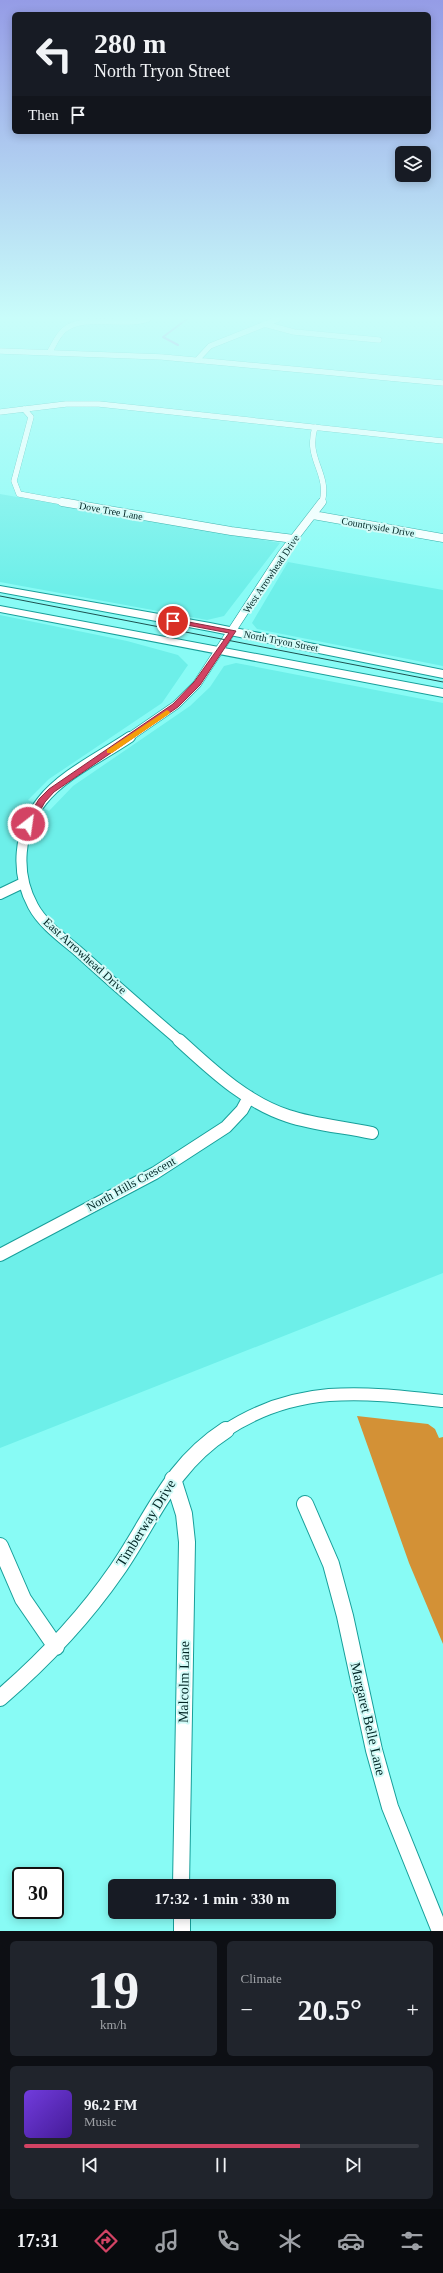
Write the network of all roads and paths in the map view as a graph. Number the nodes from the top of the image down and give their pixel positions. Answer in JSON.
{"nodes":[{"id":1,"x":24,"y":409,"type":"joint"},
{"id":2,"x":147,"y":409,"type":"edge"},
{"id":3,"x":0,"y":412,"type":"edge"},
{"id":4,"x":315,"y":427,"type":"junction"},
{"id":5,"x":443,"y":441,"type":"edge"},
{"id":6,"x":313,"y":515,"type":"junction"},
{"id":7,"x":443,"y":538,"type":"edge"},
{"id":8,"x":294,"y":539,"type":"junction"},
{"id":9,"x":0,"y":589,"type":"edge"},
{"id":10,"x":0,"y":609,"type":"edge"},
{"id":11,"x":233,"y":631,"type":"junction"},
{"id":12,"x":219,"y":652,"type":"junction"},
{"id":13,"x":443,"y":674,"type":"edge"},
{"id":14,"x":443,"y":693,"type":"edge"},
{"id":15,"x":24,"y":883,"type":"junction"},
{"id":16,"x":0,"y":894,"type":"edge"},
{"id":17,"x":249,"y":1097,"type":"junction"},
{"id":18,"x":372,"y":1133,"type":"dead end"},
{"id":19,"x":0,"y":1255,"type":"edge"},
{"id":20,"x":443,"y":1401,"type":"edge"},
{"id":21,"x":173,"y":1479,"type":"junction"},
{"id":22,"x":305,"y":1504,"type":"dead end"},
{"id":23,"x":0,"y":1546,"type":"edge"},
{"id":24,"x":56,"y":1647,"type":"junction"},
{"id":25,"x":0,"y":1698,"type":"edge"},
{"id":26,"x":181,"y":1879,"type":"edge"},
{"id":27,"x":182,"y":1919,"type":"edge"},
{"id":28,"x":182,"y":1931,"type":"edge"},
{"id":29,"x":440,"y":1931,"type":"edge"}],
"edges":[{"from":1,"to":3,"type":"street"},
{"from":1,"to":8,"type":"street","name":"Dove Tree Lane"},
{"from":2,"to":4,"type":"street"},
{"from":4,"to":5,"type":"street"},
{"from":4,"to":6,"type":"street","name":"West Arrowhead Drive"},
{"from":6,"to":7,"type":"street","name":"Countryside Drive"},
{"from":6,"to":8,"type":"street","name":"West Arrowhead Drive"},
{"from":8,"to":11,"type":"street","name":"West Arrowhead Drive"},
{"from":9,"to":11,"type":"main road","name":"North Tryon Street"},
{"from":10,"to":12,"type":"main road","name":"North Tryon Street"},
{"from":11,"to":12,"type":"street","name":"East Arrowhead Drive"},
{"from":11,"to":13,"type":"main road","name":"North Tryon Street"},
{"from":12,"to":14,"type":"main road","name":"North Tryon Street"},
{"from":12,"to":15,"type":"street","name":"East Arrowhead Drive"},
{"from":15,"to":16,"type":"street"},
{"from":15,"to":17,"type":"street","name":"East Arrowhead Drive"},
{"from":17,"to":18,"type":"street","name":"East Arrowhead Drive"},
{"from":17,"to":19,"type":"street","name":"North Hills Crescent"},
{"from":20,"to":21,"type":"street","name":"Timberway Drive"},
{"from":21,"to":24,"type":"street","name":"Timberway Drive"},
{"from":21,"to":26,"type":"street","name":"Malcolm Lane"},
{"from":22,"to":29,"type":"street","name":"Margaret Belle Lane"},
{"from":23,"to":24,"type":"street"},
{"from":24,"to":25,"type":"street","name":"Timberway Drive"},
{"from":27,"to":28,"type":"street"}]}
